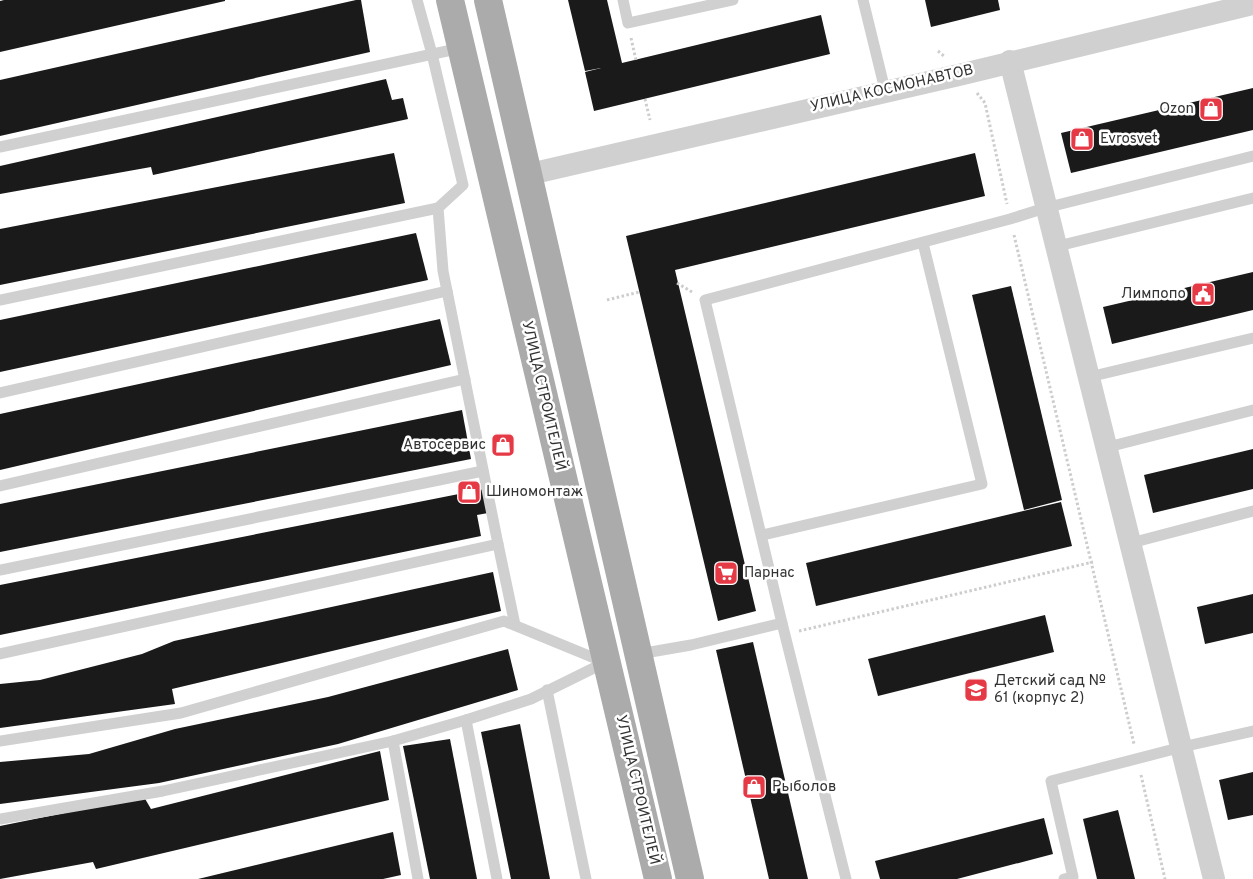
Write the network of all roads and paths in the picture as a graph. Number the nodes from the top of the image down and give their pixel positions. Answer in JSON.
{"nodes":[{"id":1,"x":416,"y":0,"type":"edge"},
{"id":2,"x":450,"y":0,"type":"edge"},
{"id":3,"x":488,"y":0,"type":"edge"},
{"id":4,"x":623,"y":0,"type":"edge"},
{"id":5,"x":733,"y":0,"type":"edge"},
{"id":6,"x":863,"y":0,"type":"edge"},
{"id":7,"x":1253,"y":4,"type":"edge"},
{"id":8,"x":628,"y":23,"type":"junction"},
{"id":9,"x":462,"y":48,"type":"junction"},
{"id":10,"x":432,"y":54,"type":"junction"},
{"id":11,"x":636,"y":60,"type":"dead end"},
{"id":12,"x":1010,"y":61,"type":"junction"},
{"id":13,"x":884,"y":90,"type":"junction"},
{"id":14,"x":645,"y":99,"type":"dead end"},
{"id":15,"x":985,"y":103,"type":"dead end"},
{"id":16,"x":650,"y":120,"type":"dead end"},
{"id":17,"x":0,"y":147,"type":"edge"},
{"id":18,"x":1253,"y":156,"type":"edge"},
{"id":19,"x":530,"y":174,"type":"junction"},
{"id":20,"x":493,"y":184,"type":"junction"},
{"id":21,"x":1253,"y":198,"type":"edge"},
{"id":22,"x":438,"y":208,"type":"junction"},
{"id":23,"x":1045,"y":208,"type":"junction"},
{"id":24,"x":1010,"y":219,"type":"junction"},
{"id":25,"x":923,"y":243,"type":"junction"},
{"id":26,"x":1054,"y":247,"type":"junction"},
{"id":27,"x":447,"y":291,"type":"junction"},
{"id":28,"x":639,"y":292,"type":"dead end"},
{"id":29,"x":0,"y":300,"type":"edge"},
{"id":30,"x":607,"y":300,"type":"dead end"},
{"id":31,"x":1253,"y":338,"type":"edge"},
{"id":32,"x":1089,"y":376,"type":"junction"},
{"id":33,"x":465,"y":379,"type":"junction"},
{"id":34,"x":0,"y":393,"type":"edge"},
{"id":35,"x":1253,"y":410,"type":"edge"},
{"id":36,"x":1104,"y":448,"type":"junction"},
{"id":37,"x":483,"y":471,"type":"junction"},
{"id":38,"x":0,"y":486,"type":"edge"},
{"id":39,"x":1253,"y":511,"type":"edge"},
{"id":40,"x":763,"y":534,"type":"junction"},
{"id":41,"x":1131,"y":543,"type":"junction"},
{"id":42,"x":498,"y":544,"type":"junction"},
{"id":43,"x":1093,"y":562,"type":"junction"},
{"id":44,"x":0,"y":570,"type":"edge"},
{"id":45,"x":782,"y":623,"type":"junction"},
{"id":46,"x":515,"y":625,"type":"junction"},
{"id":47,"x":786,"y":634,"type":"junction"},
{"id":48,"x":0,"y":654,"type":"edge"},
{"id":49,"x":638,"y":654,"type":"junction"},
{"id":50,"x":606,"y":662,"type":"junction"},
{"id":51,"x":547,"y":690,"type":"junction"},
{"id":52,"x":466,"y":720,"type":"junction"},
{"id":53,"x":1253,"y":731,"type":"edge"},
{"id":54,"x":0,"y":741,"type":"edge"},
{"id":55,"x":393,"y":741,"type":"junction"},
{"id":56,"x":1182,"y":747,"type":"junction"},
{"id":57,"x":1137,"y":758,"type":"junction"},
{"id":58,"x":0,"y":819,"type":"edge"},
{"id":59,"x":1071,"y":878,"type":"edge"},
{"id":60,"x":418,"y":879,"type":"edge"},
{"id":61,"x":497,"y":879,"type":"edge"},
{"id":62,"x":586,"y":879,"type":"edge"},
{"id":63,"x":658,"y":879,"type":"edge"},
{"id":64,"x":690,"y":879,"type":"edge"},
{"id":65,"x":846,"y":879,"type":"edge"},
{"id":66,"x":1165,"y":879,"type":"edge"},
{"id":67,"x":1214,"y":879,"type":"edge"}],
"edges":[{"from":1,"to":10,"type":"lane"},
{"from":2,"to":9,"type":"main road","name":"УЛИЦА СТРОИТЕЛЕЙ"},
{"from":3,"to":19,"type":"main road"},
{"from":4,"to":8,"type":"lane"},
{"from":5,"to":8,"type":"lane"},
{"from":6,"to":13,"type":"lane"},
{"from":7,"to":12,"type":"street","name":"УЛИЦА КОСМОНАВТОВ"},
{"from":8,"to":11,"type":"path"},
{"from":9,"to":10,"type":"lane"},
{"from":9,"to":20,"type":"main road","name":"УЛИЦА СТРОИТЕЛЕЙ"},
{"from":10,"to":17,"type":"lane"},
{"from":10,"to":22,"type":"lane"},
{"from":12,"to":13,"type":"street","name":"УЛИЦА КОСМОНАВТОВ"},
{"from":12,"to":23,"type":"street"},
{"from":13,"to":19,"type":"street","name":"УЛИЦА КОСМОНАВТОВ"},
{"from":14,"to":16,"type":"path"},
{"from":15,"to":24,"type":"path"},
{"from":18,"to":23,"type":"lane"},
{"from":19,"to":20,"type":"main road"},
{"from":19,"to":49,"type":"main road"},
{"from":20,"to":50,"type":"main road","name":"УЛИЦА СТРОИТЕЛЕЙ"},
{"from":21,"to":26,"type":"lane"},
{"from":22,"to":27,"type":"lane"},
{"from":22,"to":29,"type":"lane"},
{"from":23,"to":24,"type":"lane"},
{"from":23,"to":26,"type":"street"},
{"from":24,"to":25,"type":"lane"},
{"from":24,"to":43,"type":"path"},
{"from":25,"to":40,"type":"lane"},
{"from":25,"to":40,"type":"lane"},
{"from":26,"to":32,"type":"street"},
{"from":27,"to":33,"type":"lane"},
{"from":27,"to":34,"type":"lane"},
{"from":28,"to":30,"type":"path"},
{"from":31,"to":32,"type":"lane"},
{"from":32,"to":36,"type":"street"},
{"from":33,"to":37,"type":"lane"},
{"from":33,"to":38,"type":"lane"},
{"from":35,"to":36,"type":"lane"},
{"from":36,"to":41,"type":"street"},
{"from":37,"to":42,"type":"lane"},
{"from":37,"to":44,"type":"lane"},
{"from":39,"to":41,"type":"lane"},
{"from":40,"to":45,"type":"lane"},
{"from":41,"to":56,"type":"street"},
{"from":42,"to":46,"type":"lane"},
{"from":42,"to":48,"type":"lane"},
{"from":43,"to":47,"type":"path"},
{"from":43,"to":57,"type":"path"},
{"from":45,"to":47,"type":"lane"},
{"from":45,"to":49,"type":"lane"},
{"from":46,"to":50,"type":"lane"},
{"from":46,"to":54,"type":"lane"},
{"from":47,"to":65,"type":"lane"},
{"from":49,"to":50,"type":"main road"},
{"from":49,"to":64,"type":"main road"},
{"from":50,"to":51,"type":"lane"},
{"from":50,"to":63,"type":"main road","name":"УЛИЦА СТРОИТЕЛЕЙ"},
{"from":51,"to":52,"type":"lane"},
{"from":51,"to":62,"type":"lane"},
{"from":52,"to":55,"type":"lane"},
{"from":52,"to":61,"type":"lane"},
{"from":53,"to":56,"type":"lane"},
{"from":55,"to":58,"type":"lane"},
{"from":55,"to":60,"type":"lane"},
{"from":56,"to":57,"type":"lane"},
{"from":56,"to":67,"type":"street"},
{"from":57,"to":59,"type":"lane"},
{"from":57,"to":66,"type":"path"}]}
